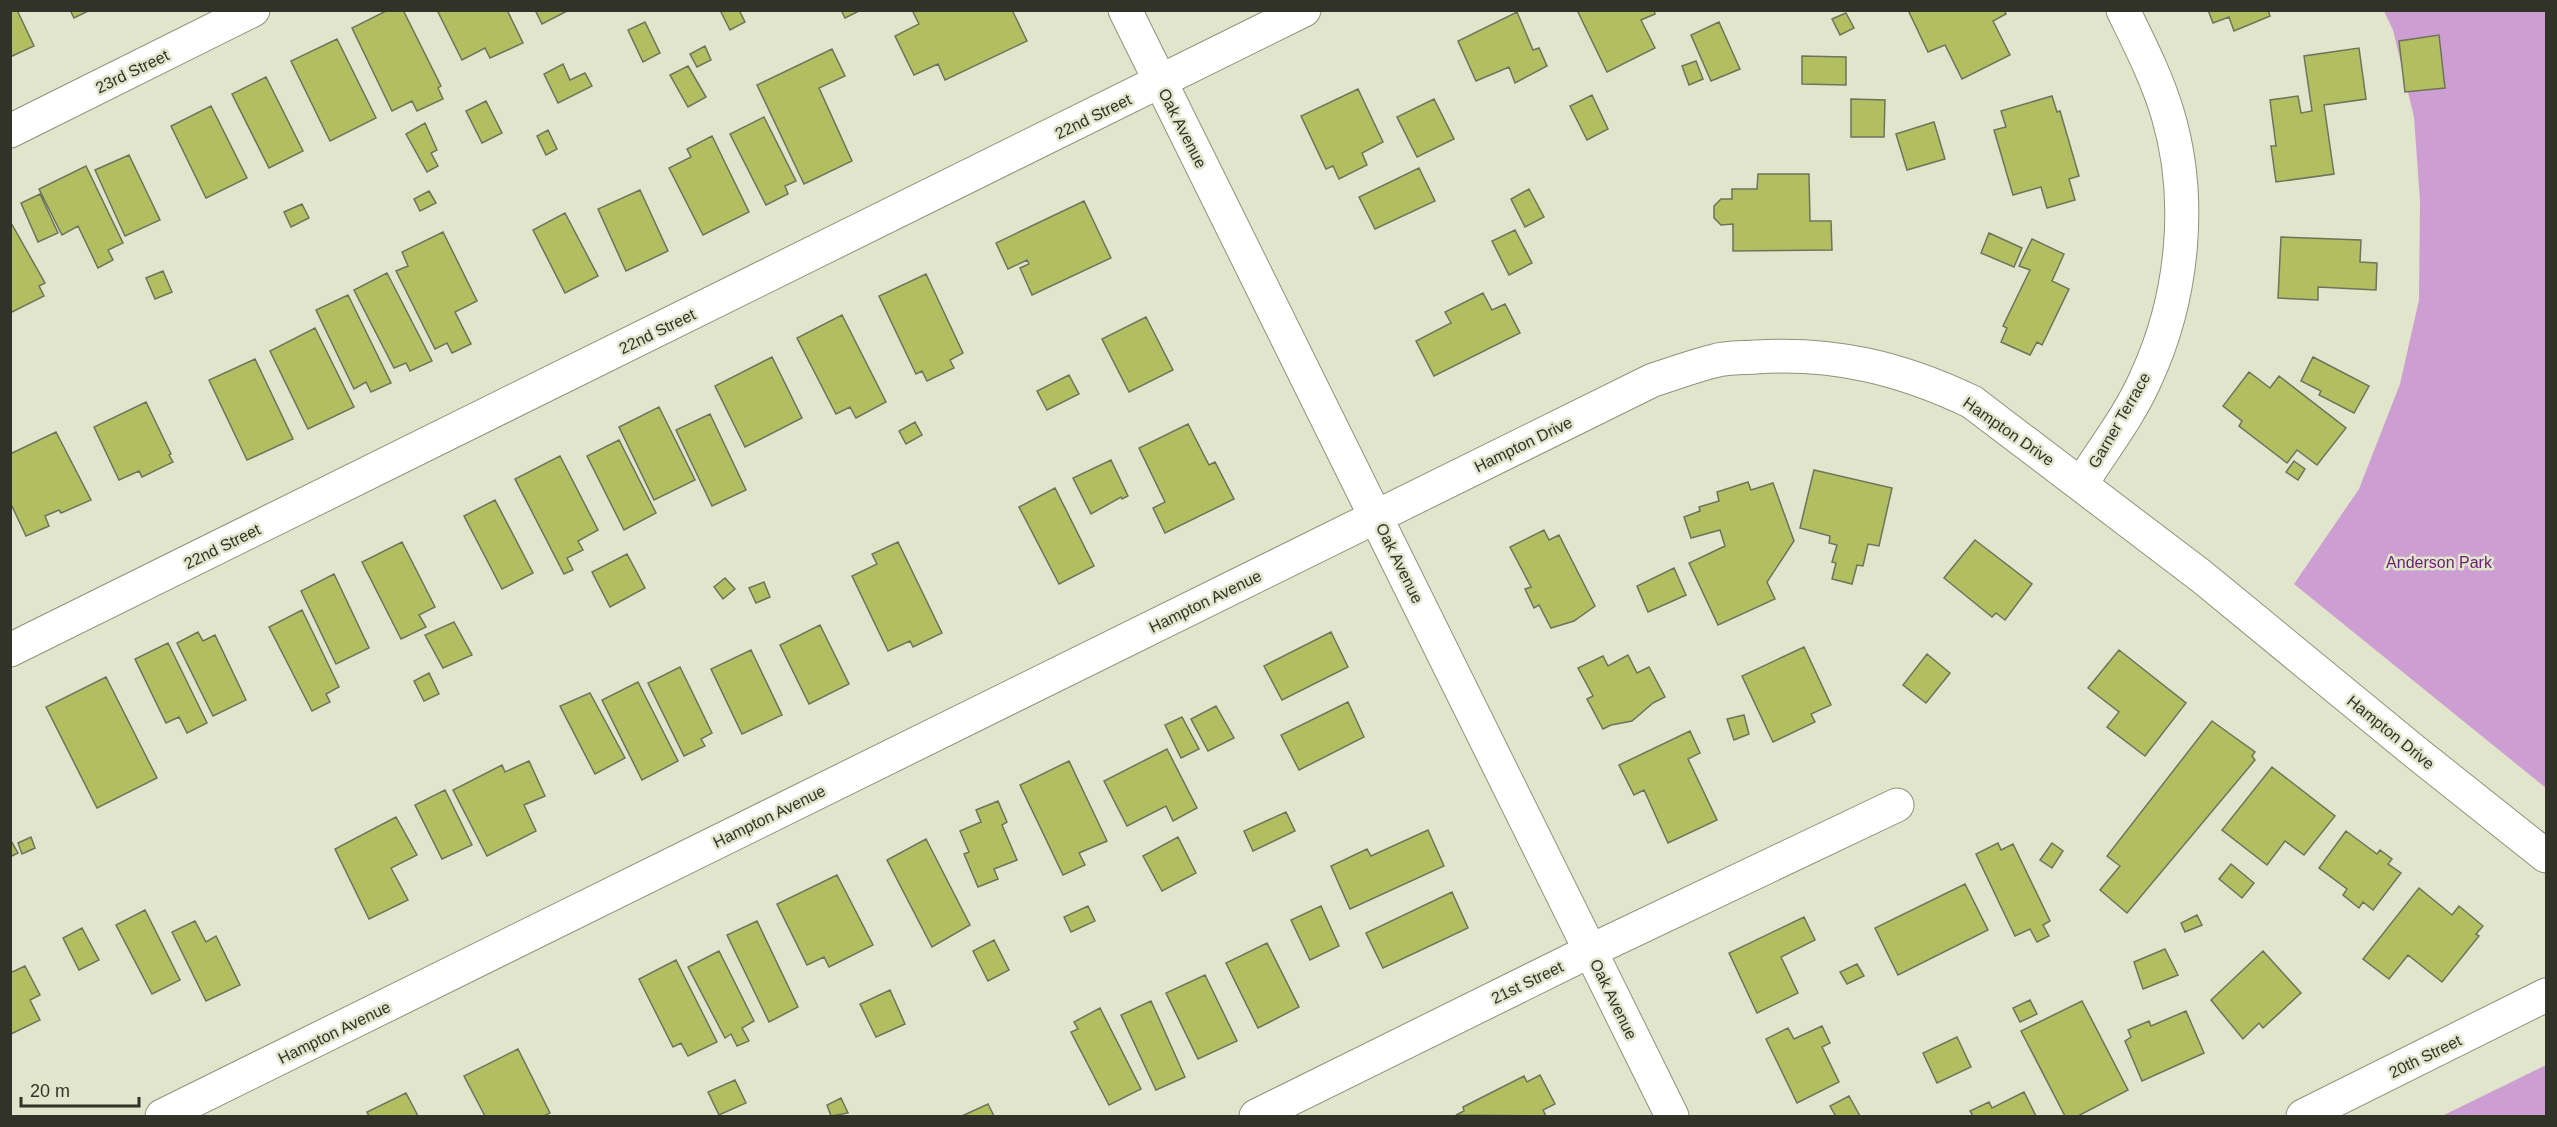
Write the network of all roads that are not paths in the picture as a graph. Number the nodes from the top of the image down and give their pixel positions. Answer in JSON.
{"nodes":[{"id":1,"x":253,"y":10,"type":"edge"},
{"id":2,"x":1125,"y":10,"type":"edge"},
{"id":3,"x":1304,"y":10,"type":"edge"},
{"id":4,"x":2123,"y":10,"type":"edge"},
{"id":5,"x":1160,"y":82,"type":"junction"},
{"id":6,"x":10,"y":131,"type":"edge"},
{"id":7,"x":2082,"y":483,"type":"junction"},
{"id":8,"x":1376,"y":515,"type":"junction"},
{"id":9,"x":10,"y":650,"type":"edge"},
{"id":10,"x":1897,"y":805,"type":"dead end"},
{"id":11,"x":2547,"y":856,"type":"edge"},
{"id":12,"x":1590,"y":951,"type":"junction"},
{"id":13,"x":2547,"y":995,"type":"edge"},
{"id":14,"x":162,"y":1116,"type":"edge"},
{"id":15,"x":1256,"y":1116,"type":"edge"},
{"id":16,"x":1672,"y":1116,"type":"edge"},
{"id":17,"x":2303,"y":1116,"type":"edge"}],
"edges":[{"from":1,"to":6,"type":"street","name":"23rd Street"},
{"from":2,"to":5,"type":"street","name":"Oak Avenue"},
{"from":3,"to":5,"type":"street","name":"22nd Street"},
{"from":4,"to":7,"type":"street","name":"Garner Terrace"},
{"from":5,"to":8,"type":"street","name":"Oak Avenue"},
{"from":5,"to":9,"type":"street","name":"22nd Street"},
{"from":7,"to":8,"type":"street","name":"Hampton Drive"},
{"from":7,"to":11,"type":"street","name":"Hampton Drive"},
{"from":8,"to":12,"type":"street","name":"Oak Avenue"},
{"from":8,"to":14,"type":"street","name":"Hampton Avenue"},
{"from":10,"to":12,"type":"street","name":"21st Street"},
{"from":12,"to":15,"type":"street","name":"21st Street"},
{"from":12,"to":16,"type":"street","name":"Oak Avenue"},
{"from":13,"to":17,"type":"street","name":"20th Street"}]}
